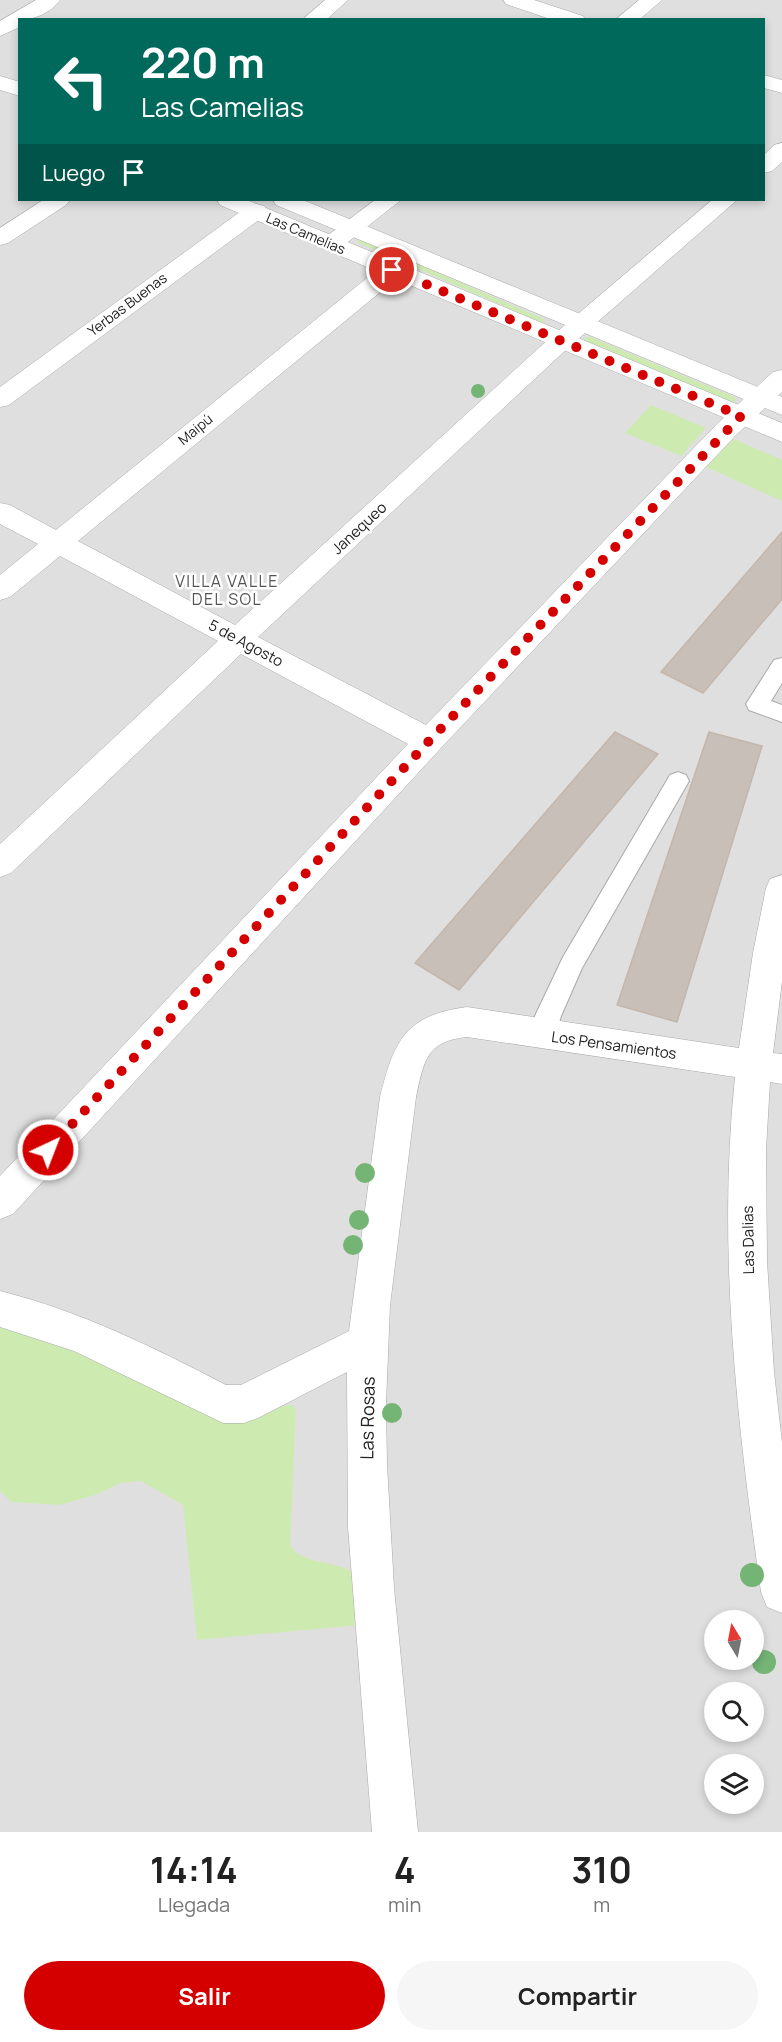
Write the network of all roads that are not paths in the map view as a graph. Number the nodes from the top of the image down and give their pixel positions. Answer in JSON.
{"nodes":[{"id":1,"x":50,"y":0,"type":"edge"},
{"id":2,"x":338,"y":0,"type":"edge"},
{"id":3,"x":513,"y":0,"type":"edge"},
{"id":4,"x":652,"y":0,"type":"edge"},
{"id":5,"x":20,"y":18,"type":"edge"},
{"id":6,"x":315,"y":18,"type":"edge"},
{"id":7,"x":570,"y":18,"type":"edge"},
{"id":8,"x":628,"y":18,"type":"edge"},
{"id":9,"x":18,"y":19,"type":"edge"},
{"id":10,"x":0,"y":30,"type":"edge"},
{"id":11,"x":765,"y":81,"type":"edge"},
{"id":12,"x":0,"y":82,"type":"edge"},
{"id":13,"x":782,"y":87,"type":"edge"},
{"id":14,"x":18,"y":89,"type":"edge"},
{"id":15,"x":0,"y":103,"type":"edge"},
{"id":16,"x":18,"y":110,"type":"edge"},
{"id":17,"x":782,"y":150,"type":"edge"},
{"id":18,"x":765,"y":165,"type":"edge"},
{"id":19,"x":56,"y":201,"type":"edge"},
{"id":20,"x":231,"y":201,"type":"edge"},
{"id":21,"x":287,"y":201,"type":"edge"},
{"id":22,"x":388,"y":201,"type":"edge"},
{"id":23,"x":724,"y":201,"type":"edge"},
{"id":24,"x":256,"y":211,"type":"junction"},
{"id":25,"x":352,"y":227,"type":"junction"},
{"id":26,"x":0,"y":238,"type":"edge"},
{"id":27,"x":331,"y":244,"type":"junction"},
{"id":28,"x":392,"y":270,"type":"junction"},
{"id":29,"x":571,"y":333,"type":"junction"},
{"id":30,"x":782,"y":378,"type":"edge"},
{"id":31,"x":0,"y":399,"type":"edge"},
{"id":32,"x":761,"y":407,"type":"edge"},
{"id":33,"x":782,"y":433,"type":"edge"},
{"id":34,"x":0,"y":512,"type":"edge"},
{"id":35,"x":57,"y":542,"type":"junction"},
{"id":36,"x":0,"y":590,"type":"edge"},
{"id":37,"x":238,"y":639,"type":"junction"},
{"id":38,"x":782,"y":666,"type":"edge"},
{"id":39,"x":782,"y":714,"type":"edge"},
{"id":40,"x":429,"y":741,"type":"junction"},
{"id":41,"x":678,"y":781,"type":"dead end"},
{"id":42,"x":0,"y":864,"type":"edge"},
{"id":43,"x":782,"y":888,"type":"edge"},
{"id":44,"x":446,"y":1024,"type":"joint"},
{"id":45,"x":544,"y":1035,"type":"junction"},
{"id":46,"x":768,"y":1066,"type":"edge"},
{"id":47,"x":0,"y":1202,"type":"edge"},
{"id":48,"x":0,"y":1309,"type":"edge"},
{"id":49,"x":368,"y":1342,"type":"junction"},
{"id":50,"x":782,"y":1592,"type":"edge"},
{"id":51,"x":395,"y":1832,"type":"edge"}],
"edges":[{"from":1,"to":5,"type":"street"},
{"from":2,"to":6,"type":"street"},
{"from":3,"to":7,"type":"street"},
{"from":4,"to":8,"type":"street"},
{"from":9,"to":10,"type":"street"},
{"from":11,"to":13,"type":"street"},
{"from":12,"to":14,"type":"street"},
{"from":15,"to":16,"type":"street"},
{"from":17,"to":18,"type":"street"},
{"from":19,"to":26,"type":"street"},
{"from":20,"to":24,"type":"street","name":"Las Camelias"},
{"from":21,"to":25,"type":"street","name":"Las Camelias"},
{"from":22,"to":25,"type":"street"},
{"from":23,"to":29,"type":"street","name":"Janequeo"},
{"from":24,"to":27,"type":"street","name":"Las Camelias"},
{"from":24,"to":31,"type":"street","name":"Yerbas Buenas"},
{"from":25,"to":27,"type":"street"},
{"from":25,"to":29,"type":"street","name":"Las Camelias"},
{"from":27,"to":28,"type":"street","name":"Las Camelias"},
{"from":28,"to":29,"type":"street","name":"Las Camelias"},
{"from":28,"to":35,"type":"street","name":"Maipú"},
{"from":29,"to":32,"type":"street","name":"Las Camelias"},
{"from":29,"to":37,"type":"street","name":"Janequeo"},
{"from":30,"to":32,"type":"street"},
{"from":32,"to":33,"type":"street","name":"Las Camelias"},
{"from":32,"to":40,"type":"street"},
{"from":34,"to":35,"type":"street","name":"5 de Agosto"},
{"from":35,"to":36,"type":"street","name":"Maipú"},
{"from":35,"to":37,"type":"street","name":"5 de Agosto"},
{"from":37,"to":40,"type":"street","name":"5 de Agosto"},
{"from":37,"to":42,"type":"street","name":"Janequeo"},
{"from":38,"to":39,"type":"lane"},
{"from":40,"to":47,"type":"street"},
{"from":41,"to":45,"type":"lane"},
{"from":43,"to":46,"type":"street","name":"Las Dalias"},
{"from":44,"to":45,"type":"street","name":"Los Pensamientos"},
{"from":44,"to":49,"type":"street","name":"Las Rosas"},
{"from":45,"to":46,"type":"street","name":"Los Pensamientos"},
{"from":46,"to":50,"type":"street","name":"Las Dalias"},
{"from":48,"to":49,"type":"street"},
{"from":49,"to":51,"type":"street","name":"Las Rosas"}]}
